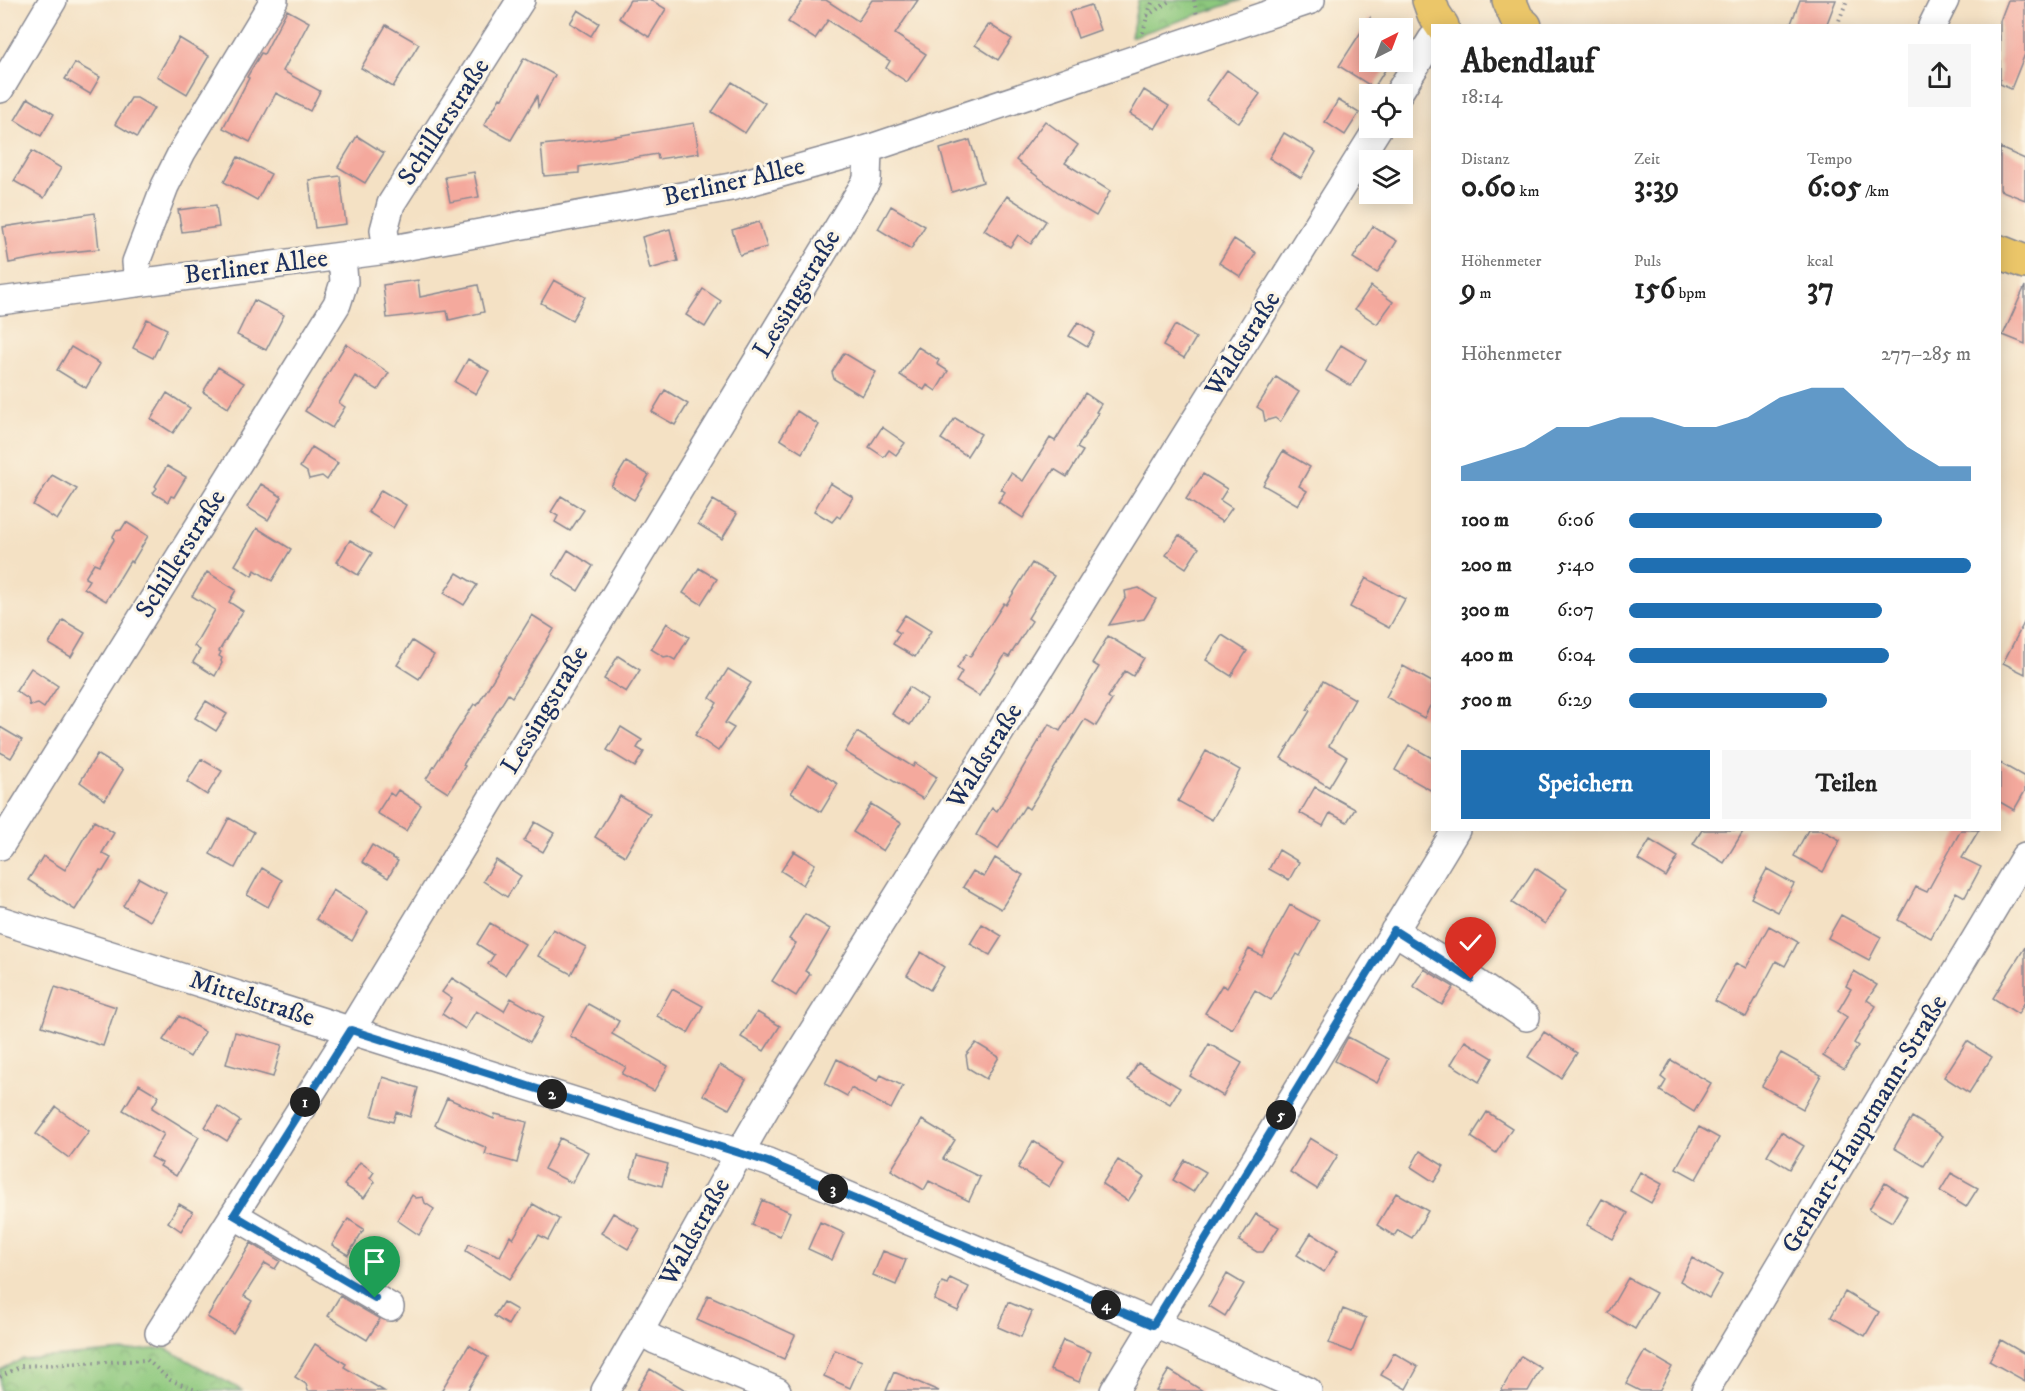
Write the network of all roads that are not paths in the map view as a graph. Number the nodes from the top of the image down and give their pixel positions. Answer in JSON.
{"nodes":[{"id":1,"x":53,"y":0,"type":"edge"},
{"id":2,"x":274,"y":0,"type":"edge"},
{"id":3,"x":521,"y":0,"type":"edge"},
{"id":4,"x":1311,"y":0,"type":"edge"},
{"id":5,"x":1508,"y":0,"type":"edge"},
{"id":6,"x":1945,"y":0,"type":"edge"},
{"id":7,"x":1496,"y":24,"type":"edge"},
{"id":8,"x":1523,"y":24,"type":"edge"},
{"id":9,"x":1933,"y":24,"type":"edge"},
{"id":10,"x":1431,"y":41,"type":"edge"},
{"id":11,"x":1404,"y":84,"type":"edge"},
{"id":12,"x":0,"y":89,"type":"edge"},
{"id":13,"x":1372,"y":138,"type":"edge"},
{"id":14,"x":868,"y":149,"type":"junction"},
{"id":15,"x":387,"y":250,"type":"junction"},
{"id":16,"x":2001,"y":252,"type":"edge"},
{"id":17,"x":342,"y":256,"type":"junction"},
{"id":18,"x":2025,"y":262,"type":"edge"},
{"id":19,"x":138,"y":283,"type":"junction"},
{"id":20,"x":0,"y":301,"type":"edge"},
{"id":21,"x":1455,"y":831,"type":"edge"},
{"id":22,"x":0,"y":846,"type":"edge"},
{"id":23,"x":2025,"y":856,"type":"edge"},
{"id":24,"x":0,"y":920,"type":"edge"},
{"id":25,"x":1394,"y":930,"type":"junction"},
{"id":26,"x":1526,"y":1017,"type":"dead end"},
{"id":27,"x":351,"y":1030,"type":"junction"},
{"id":28,"x":739,"y":1152,"type":"junction"},
{"id":29,"x":234,"y":1215,"type":"junction"},
{"id":30,"x":390,"y":1307,"type":"dead end"},
{"id":31,"x":1153,"y":1325,"type":"junction"},
{"id":32,"x":640,"y":1331,"type":"junction"},
{"id":33,"x":159,"y":1333,"type":"dead end"},
{"id":34,"x":605,"y":1391,"type":"edge"},
{"id":35,"x":777,"y":1391,"type":"edge"},
{"id":36,"x":1114,"y":1391,"type":"edge"},
{"id":37,"x":1308,"y":1391,"type":"edge"},
{"id":38,"x":1704,"y":1391,"type":"edge"}],
"edges":[{"from":1,"to":12,"type":"street"},
{"from":2,"to":19,"type":"street"},
{"from":3,"to":15,"type":"street","name":"Schillerstraße"},
{"from":4,"to":14,"type":"street","name":"Berliner Allee"},
{"from":5,"to":7,"type":"main road"},
{"from":5,"to":8,"type":"main road"},
{"from":6,"to":9,"type":"street"},
{"from":10,"to":11,"type":"street"},
{"from":13,"to":28,"type":"street","name":"Waldstraße"},
{"from":14,"to":15,"type":"street","name":"Berliner Allee"},
{"from":14,"to":27,"type":"street","name":"Lessingstraße"},
{"from":15,"to":17,"type":"street","name":"Berliner Allee"},
{"from":16,"to":18,"type":"main road"},
{"from":17,"to":19,"type":"street","name":"Berliner Allee"},
{"from":17,"to":22,"type":"street","name":"Schillerstraße"},
{"from":19,"to":20,"type":"street","name":"Berliner Allee"},
{"from":21,"to":25,"type":"street"},
{"from":23,"to":38,"type":"street","name":"Gerhart-Hauptmann-Straße"},
{"from":24,"to":27,"type":"street","name":"Mittelstraße"},
{"from":25,"to":26,"type":"street"},
{"from":25,"to":31,"type":"street"},
{"from":27,"to":28,"type":"street","name":"Mittelstraße"},
{"from":27,"to":29,"type":"street","name":"Lessingstraße"},
{"from":28,"to":31,"type":"street","name":"Mittelstraße"},
{"from":28,"to":32,"type":"street","name":"Waldstraße"},
{"from":29,"to":30,"type":"street"},
{"from":29,"to":33,"type":"street","name":"Lessingstraße"},
{"from":31,"to":36,"type":"street"},
{"from":31,"to":37,"type":"street","name":"Mittelstraße"},
{"from":32,"to":34,"type":"street","name":"Waldstraße"},
{"from":32,"to":35,"type":"street"}]}
